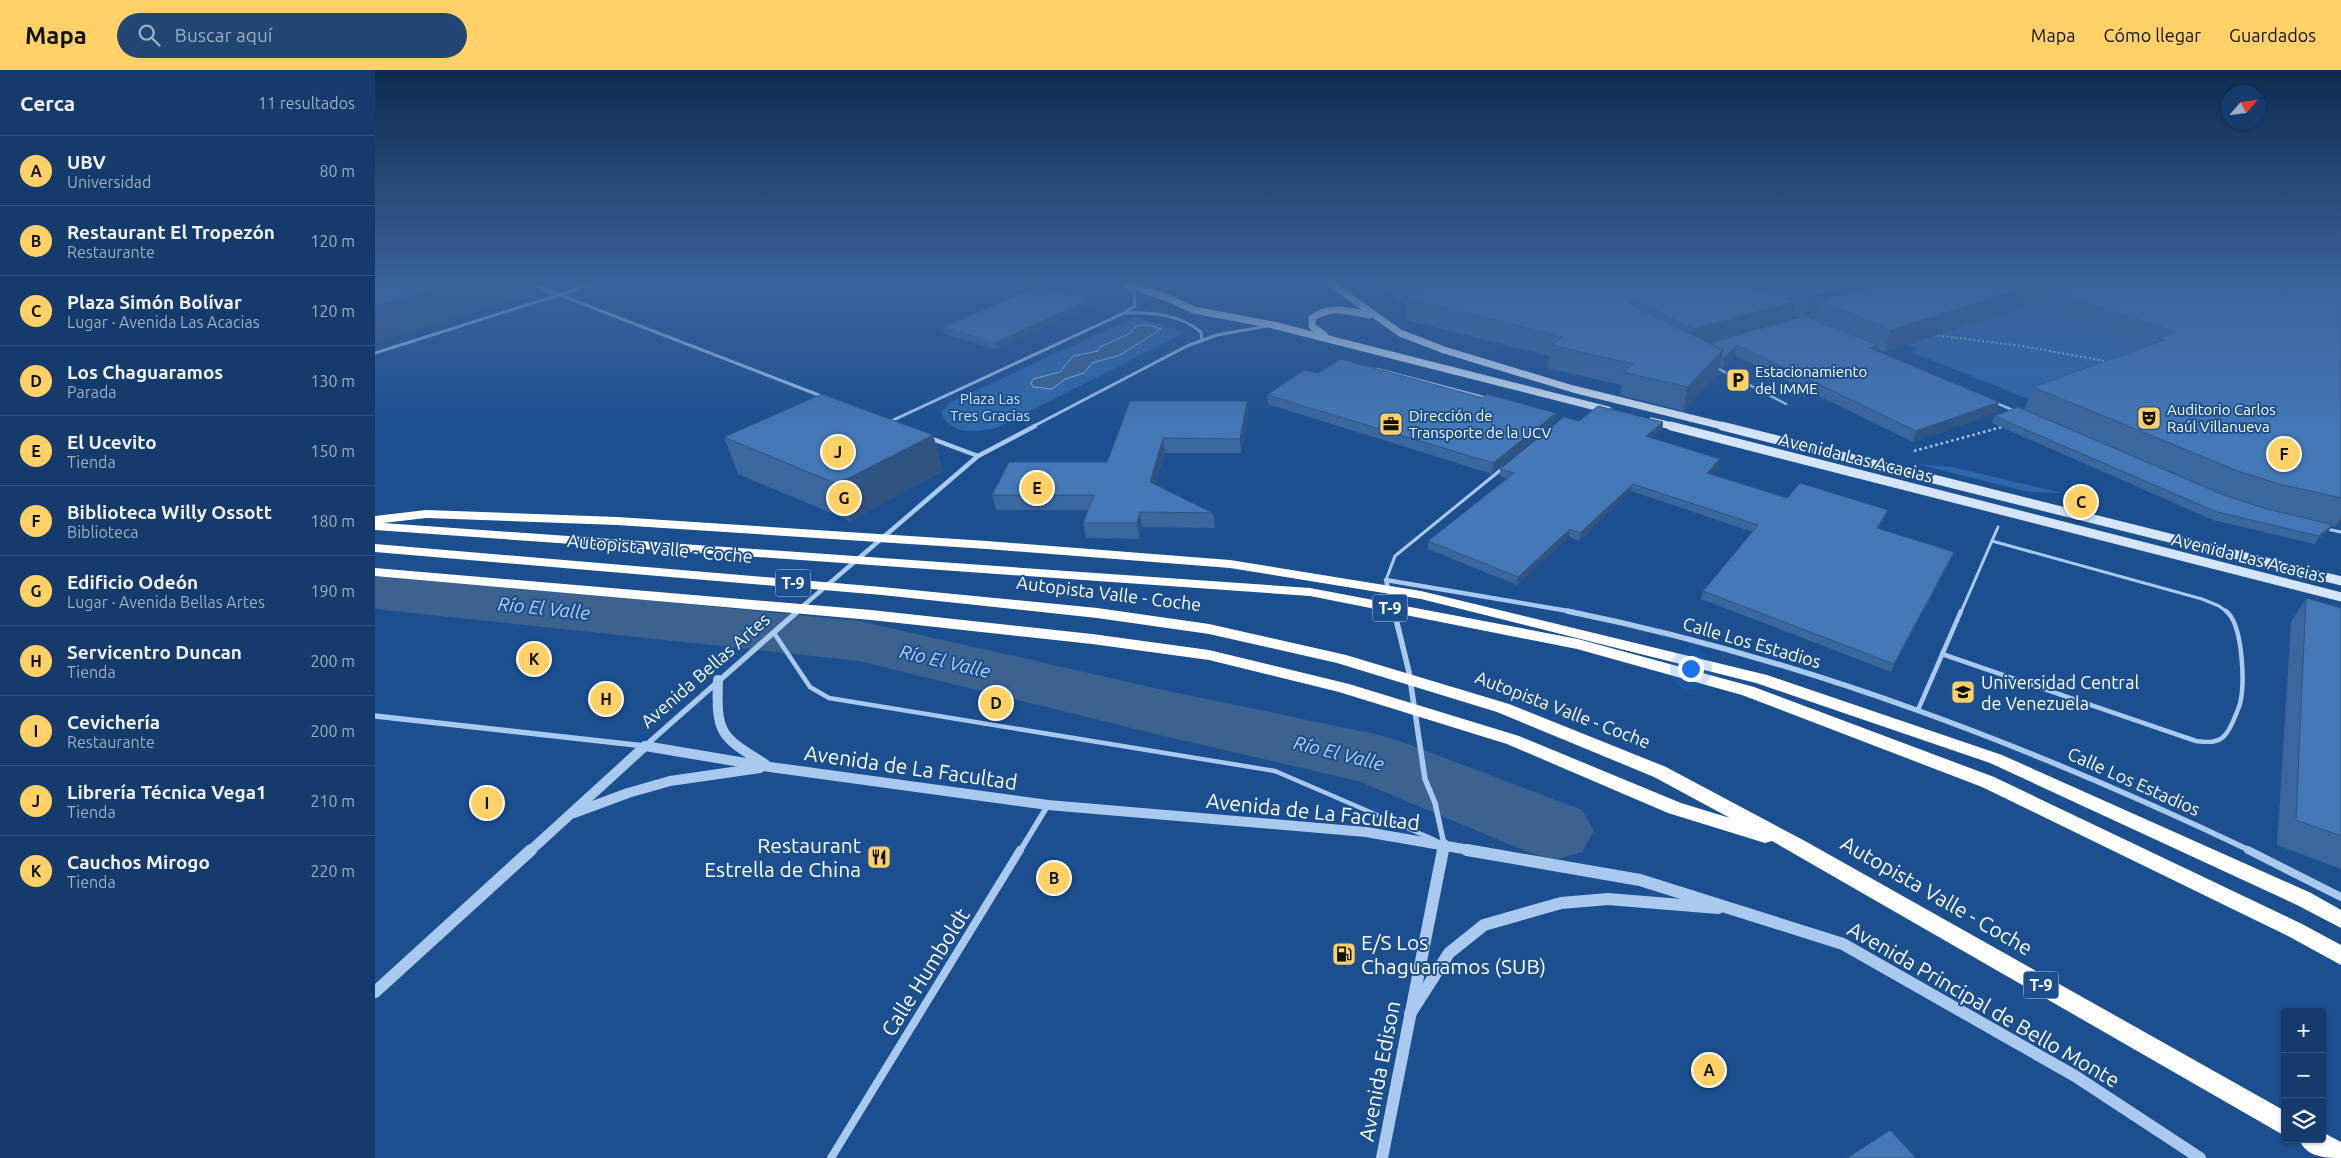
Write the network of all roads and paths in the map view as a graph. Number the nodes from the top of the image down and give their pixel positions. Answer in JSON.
{"nodes":[{"id":1,"x":436,"y":334,"type":"edge"},
{"id":2,"x":663,"y":334,"type":"edge"},
{"id":3,"x":1079,"y":334,"type":"edge"},
{"id":4,"x":1201,"y":334,"type":"edge"},
{"id":5,"x":1223,"y":334,"type":"edge"},
{"id":6,"x":1307,"y":334,"type":"edge"},
{"id":7,"x":1320,"y":334,"type":"edge"},
{"id":8,"x":1402,"y":334,"type":"edge"},
{"id":9,"x":1927,"y":334,"type":"edge"},
{"id":10,"x":1202,"y":340,"type":"junction"},
{"id":11,"x":1363,"y":348,"type":"junction"},
{"id":12,"x":375,"y":353,"type":"edge"},
{"id":13,"x":1707,"y":362,"type":"edge"},
{"id":14,"x":2115,"y":363,"type":"edge"},
{"id":15,"x":1371,"y":367,"type":"edge"},
{"id":16,"x":1492,"y":399,"type":"edge"},
{"id":17,"x":833,"y":401,"type":"edge"},
{"id":18,"x":1993,"y":402,"type":"edge"},
{"id":19,"x":1786,"y":404,"type":"dead end"},
{"id":20,"x":1617,"y":413,"type":"edge"},
{"id":21,"x":2028,"y":417,"type":"joint"},
{"id":22,"x":1646,"y":420,"type":"edge"},
{"id":23,"x":897,"y":426,"type":"edge"},
{"id":24,"x":924,"y":436,"type":"edge"},
{"id":25,"x":1912,"y":452,"type":"dead end"},
{"id":26,"x":978,"y":456,"type":"junction"},
{"id":27,"x":1508,"y":464,"type":"edge"},
{"id":28,"x":375,"y":519,"type":"edge"},
{"id":29,"x":375,"y":526,"type":"edge"},
{"id":30,"x":1998,"y":527,"type":"dead end"},
{"id":31,"x":2321,"y":528,"type":"edge"},
{"id":32,"x":2341,"y":532,"type":"edge"},
{"id":33,"x":1992,"y":541,"type":"junction"},
{"id":34,"x":375,"y":548,"type":"edge"},
{"id":35,"x":375,"y":572,"type":"edge"},
{"id":36,"x":1386,"y":580,"type":"junction"},
{"id":37,"x":2341,"y":581,"type":"edge"},
{"id":38,"x":2341,"y":597,"type":"edge"},
{"id":39,"x":774,"y":633,"type":"junction"},
{"id":40,"x":1943,"y":654,"type":"junction"},
{"id":41,"x":718,"y":680,"type":"junction"},
{"id":42,"x":1917,"y":710,"type":"junction"},
{"id":43,"x":375,"y":716,"type":"edge"},
{"id":44,"x":645,"y":746,"type":"junction"},
{"id":45,"x":770,"y":767,"type":"junction"},
{"id":46,"x":1048,"y":805,"type":"junction"},
{"id":47,"x":569,"y":815,"type":"junction"},
{"id":48,"x":1444,"y":844,"type":"junction"},
{"id":49,"x":1798,"y":846,"type":"junction"},
{"id":50,"x":2341,"y":897,"type":"edge"},
{"id":51,"x":1735,"y":910,"type":"junction"},
{"id":52,"x":2341,"y":920,"type":"edge"},
{"id":53,"x":2341,"y":956,"type":"edge"},
{"id":54,"x":375,"y":992,"type":"edge"},
{"id":55,"x":1410,"y":1014,"type":"junction"},
{"id":56,"x":2281,"y":1122,"type":"edge"},
{"id":57,"x":2318,"y":1143,"type":"edge"},
{"id":58,"x":2341,"y":1156,"type":"edge"},
{"id":59,"x":831,"y":1158,"type":"edge"},
{"id":60,"x":1382,"y":1158,"type":"edge"},
{"id":61,"x":2200,"y":1158,"type":"edge"}],
"edges":[{"from":1,"to":12,"type":"street"},
{"from":2,"to":17,"type":"street"},
{"from":3,"to":23,"type":"street"},
{"from":4,"to":10,"type":"street"},
{"from":5,"to":10,"type":"street","name":"Avenida Bellas Artes"},
{"from":6,"to":11,"type":"main road"},
{"from":7,"to":11,"type":"main road"},
{"from":8,"to":37,"type":"main road","name":"Avenida Las Acacias"},
{"from":9,"to":14,"type":"path"},
{"from":10,"to":26,"type":"street","name":"Avenida Bellas Artes"},
{"from":11,"to":20,"type":"main road"},
{"from":13,"to":19,"type":"lane"},
{"from":15,"to":16,"type":"lane"},
{"from":18,"to":21,"type":"lane"},
{"from":21,"to":25,"type":"path"},
{"from":22,"to":38,"type":"main road","name":"Avenida Las Acacias"},
{"from":24,"to":26,"type":"street"},
{"from":26,"to":39,"type":"street","name":"Avenida Bellas Artes"},
{"from":27,"to":36,"type":"lane"},
{"from":28,"to":52,"type":"highway"},
{"from":29,"to":53,"type":"highway","number":"T-9"},
{"from":30,"to":33,"type":"lane"},
{"from":31,"to":32,"type":"lane"},
{"from":33,"to":40,"type":"lane"},
{"from":33,"to":40,"type":"lane"},
{"from":34,"to":49,"type":"highway","name":"Autopista Valle - Coche","number":"T-9"},
{"from":35,"to":49,"type":"highway","name":"Autopista Valle - Coche","number":"T-9"},
{"from":36,"to":42,"type":"street","name":"Calle Los Estadios"},
{"from":36,"to":48,"type":"street"},
{"from":39,"to":41,"type":"street","name":"Avenida Bellas Artes"},
{"from":39,"to":48,"type":"lane"},
{"from":40,"to":42,"type":"lane"},
{"from":41,"to":44,"type":"street","name":"Avenida Bellas Artes"},
{"from":41,"to":45,"type":"street"},
{"from":42,"to":50,"type":"street","name":"Calle Los Estadios"},
{"from":43,"to":44,"type":"street","name":"Avenida de La Facultad"},
{"from":44,"to":45,"type":"street","name":"Avenida de La Facultad"},
{"from":44,"to":47,"type":"street","name":"Avenida Bellas Artes"},
{"from":45,"to":46,"type":"street","name":"Avenida de La Facultad"},
{"from":45,"to":47,"type":"street"},
{"from":46,"to":48,"type":"street","name":"Avenida de La Facultad"},
{"from":46,"to":59,"type":"street","name":"Calle Humboldt"},
{"from":47,"to":54,"type":"street","name":"Avenida Bellas Artes"},
{"from":48,"to":51,"type":"street","name":"Avenida Principal de Bello Monte"},
{"from":48,"to":55,"type":"street","name":"Avenida Edison"},
{"from":49,"to":56,"type":"highway","name":"Autopista Valle - Coche","number":"T-9"},
{"from":51,"to":55,"type":"street"},
{"from":51,"to":61,"type":"street","name":"Avenida Principal de Bello Monte"},
{"from":55,"to":60,"type":"street","name":"Avenida Edison"},
{"from":57,"to":58,"type":"highway"}]}
